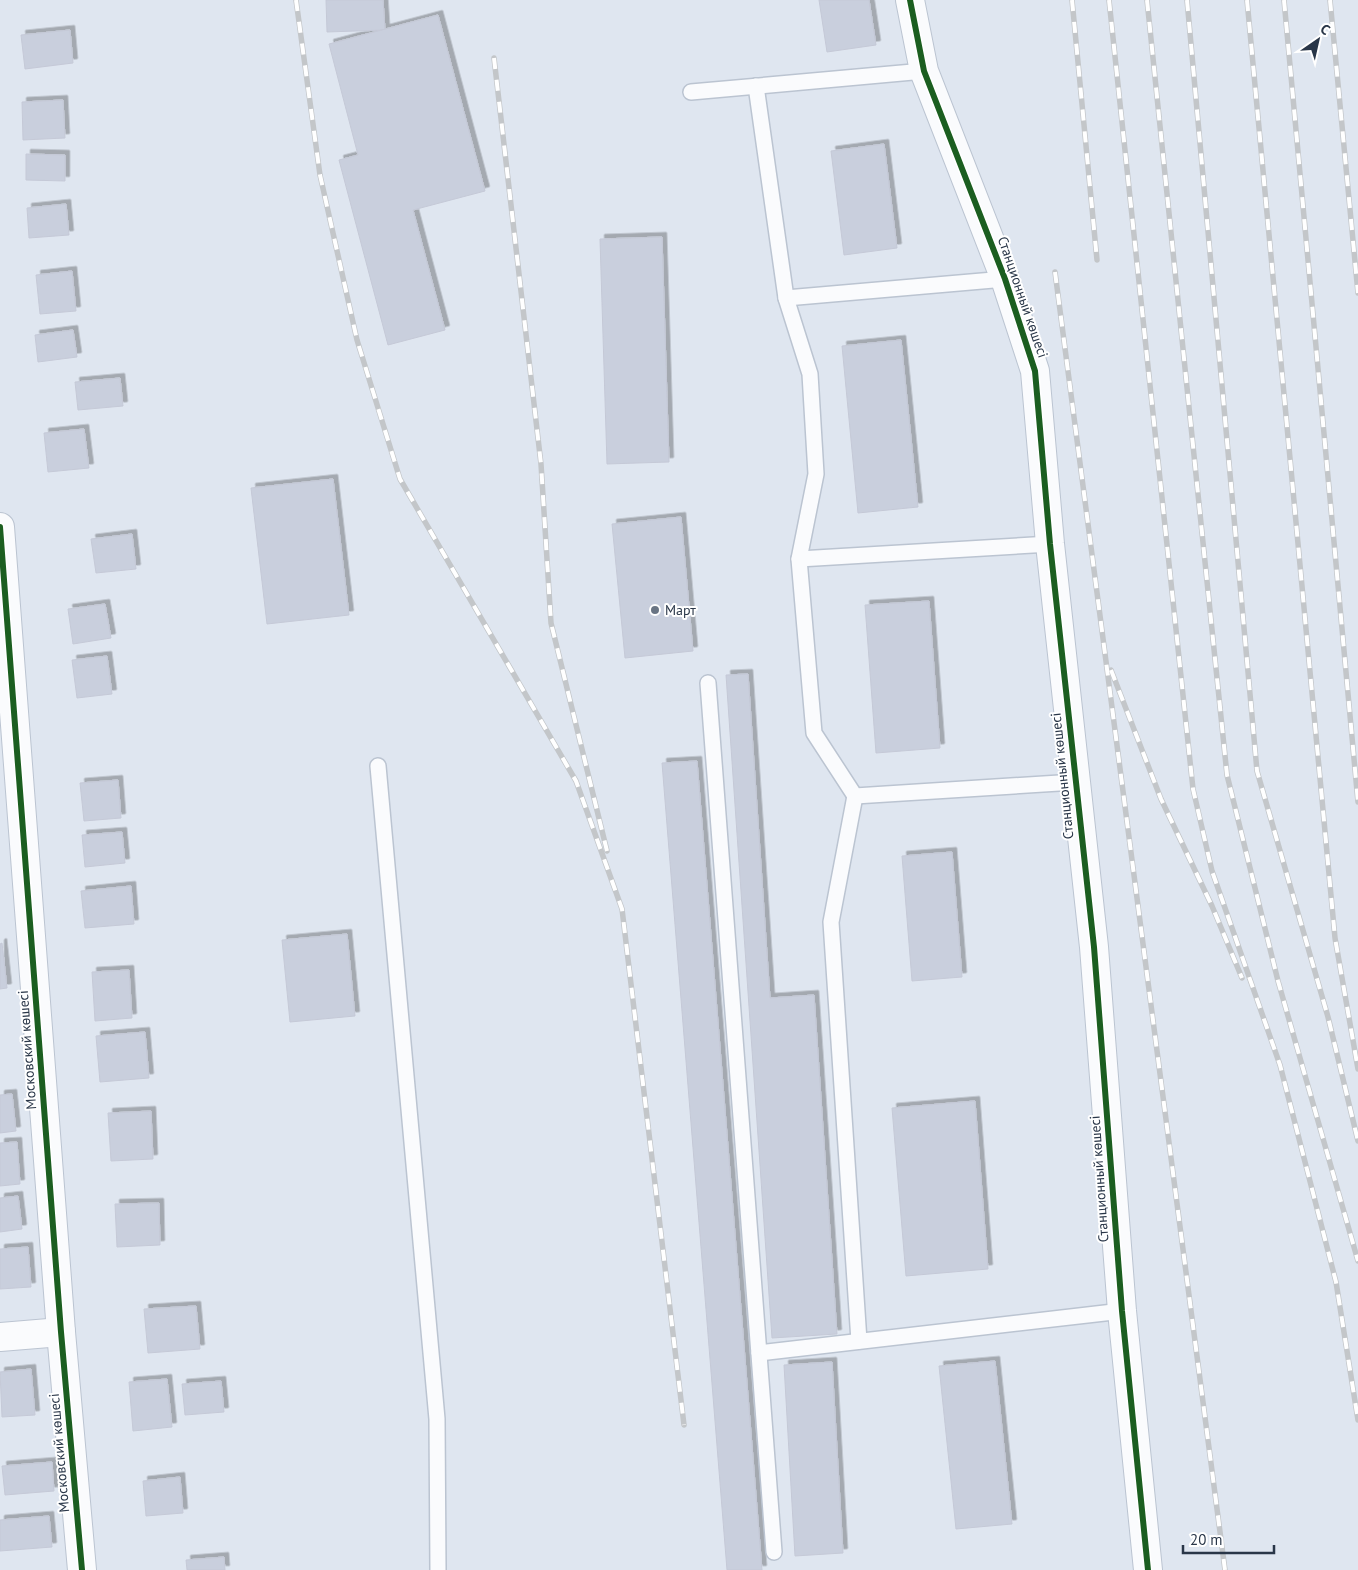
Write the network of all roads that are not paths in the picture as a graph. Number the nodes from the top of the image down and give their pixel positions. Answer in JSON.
{"nodes":[{"id":1,"x":910,"y":0,"type":"edge"},
{"id":2,"x":924,"y":71,"type":"junction"},
{"id":3,"x":756,"y":86,"type":"junction"},
{"id":4,"x":691,"y":92,"type":"dead end"},
{"id":5,"x":1005,"y":279,"type":"junction"},
{"id":6,"x":786,"y":298,"type":"junction"},
{"id":7,"x":0,"y":527,"type":"edge"},
{"id":8,"x":1050,"y":544,"type":"junction"},
{"id":9,"x":799,"y":559,"type":"junction"},
{"id":10,"x":708,"y":683,"type":"dead end"},
{"id":11,"x":378,"y":766,"type":"dead end"},
{"id":12,"x":1076,"y":782,"type":"junction"},
{"id":13,"x":855,"y":796,"type":"junction"},
{"id":14,"x":1122,"y":1311,"type":"junction"},
{"id":15,"x":61,"y":1332,"type":"junction"},
{"id":16,"x":0,"y":1337,"type":"edge"},
{"id":17,"x":859,"y":1341,"type":"junction"},
{"id":18,"x":759,"y":1353,"type":"junction"},
{"id":19,"x":774,"y":1552,"type":"dead end"},
{"id":20,"x":82,"y":1570,"type":"edge"},
{"id":21,"x":438,"y":1570,"type":"edge"},
{"id":22,"x":1148,"y":1570,"type":"edge"}],
"edges":[{"from":1,"to":2,"type":"street","name":"Станционный көшесі"},
{"from":2,"to":3,"type":"lane"},
{"from":2,"to":5,"type":"street","name":"Станционный көшесі"},
{"from":3,"to":4,"type":"lane"},
{"from":3,"to":6,"type":"lane"},
{"from":5,"to":6,"type":"lane"},
{"from":5,"to":8,"type":"street","name":"Станционный көшесі"},
{"from":6,"to":9,"type":"lane"},
{"from":7,"to":15,"type":"street","name":"Московский көшесі"},
{"from":8,"to":9,"type":"lane"},
{"from":8,"to":12,"type":"street","name":"Станционный көшесі"},
{"from":9,"to":13,"type":"lane"},
{"from":10,"to":18,"type":"lane"},
{"from":11,"to":21,"type":"lane"},
{"from":12,"to":13,"type":"lane"},
{"from":12,"to":14,"type":"street","name":"Станционный көшесі"},
{"from":13,"to":17,"type":"lane"},
{"from":14,"to":17,"type":"lane"},
{"from":14,"to":22,"type":"street","name":"Станционный көшесі"},
{"from":15,"to":16,"type":"street"},
{"from":15,"to":20,"type":"street","name":"Московский көшесі"},
{"from":17,"to":18,"type":"lane"},
{"from":18,"to":19,"type":"lane"}]}
